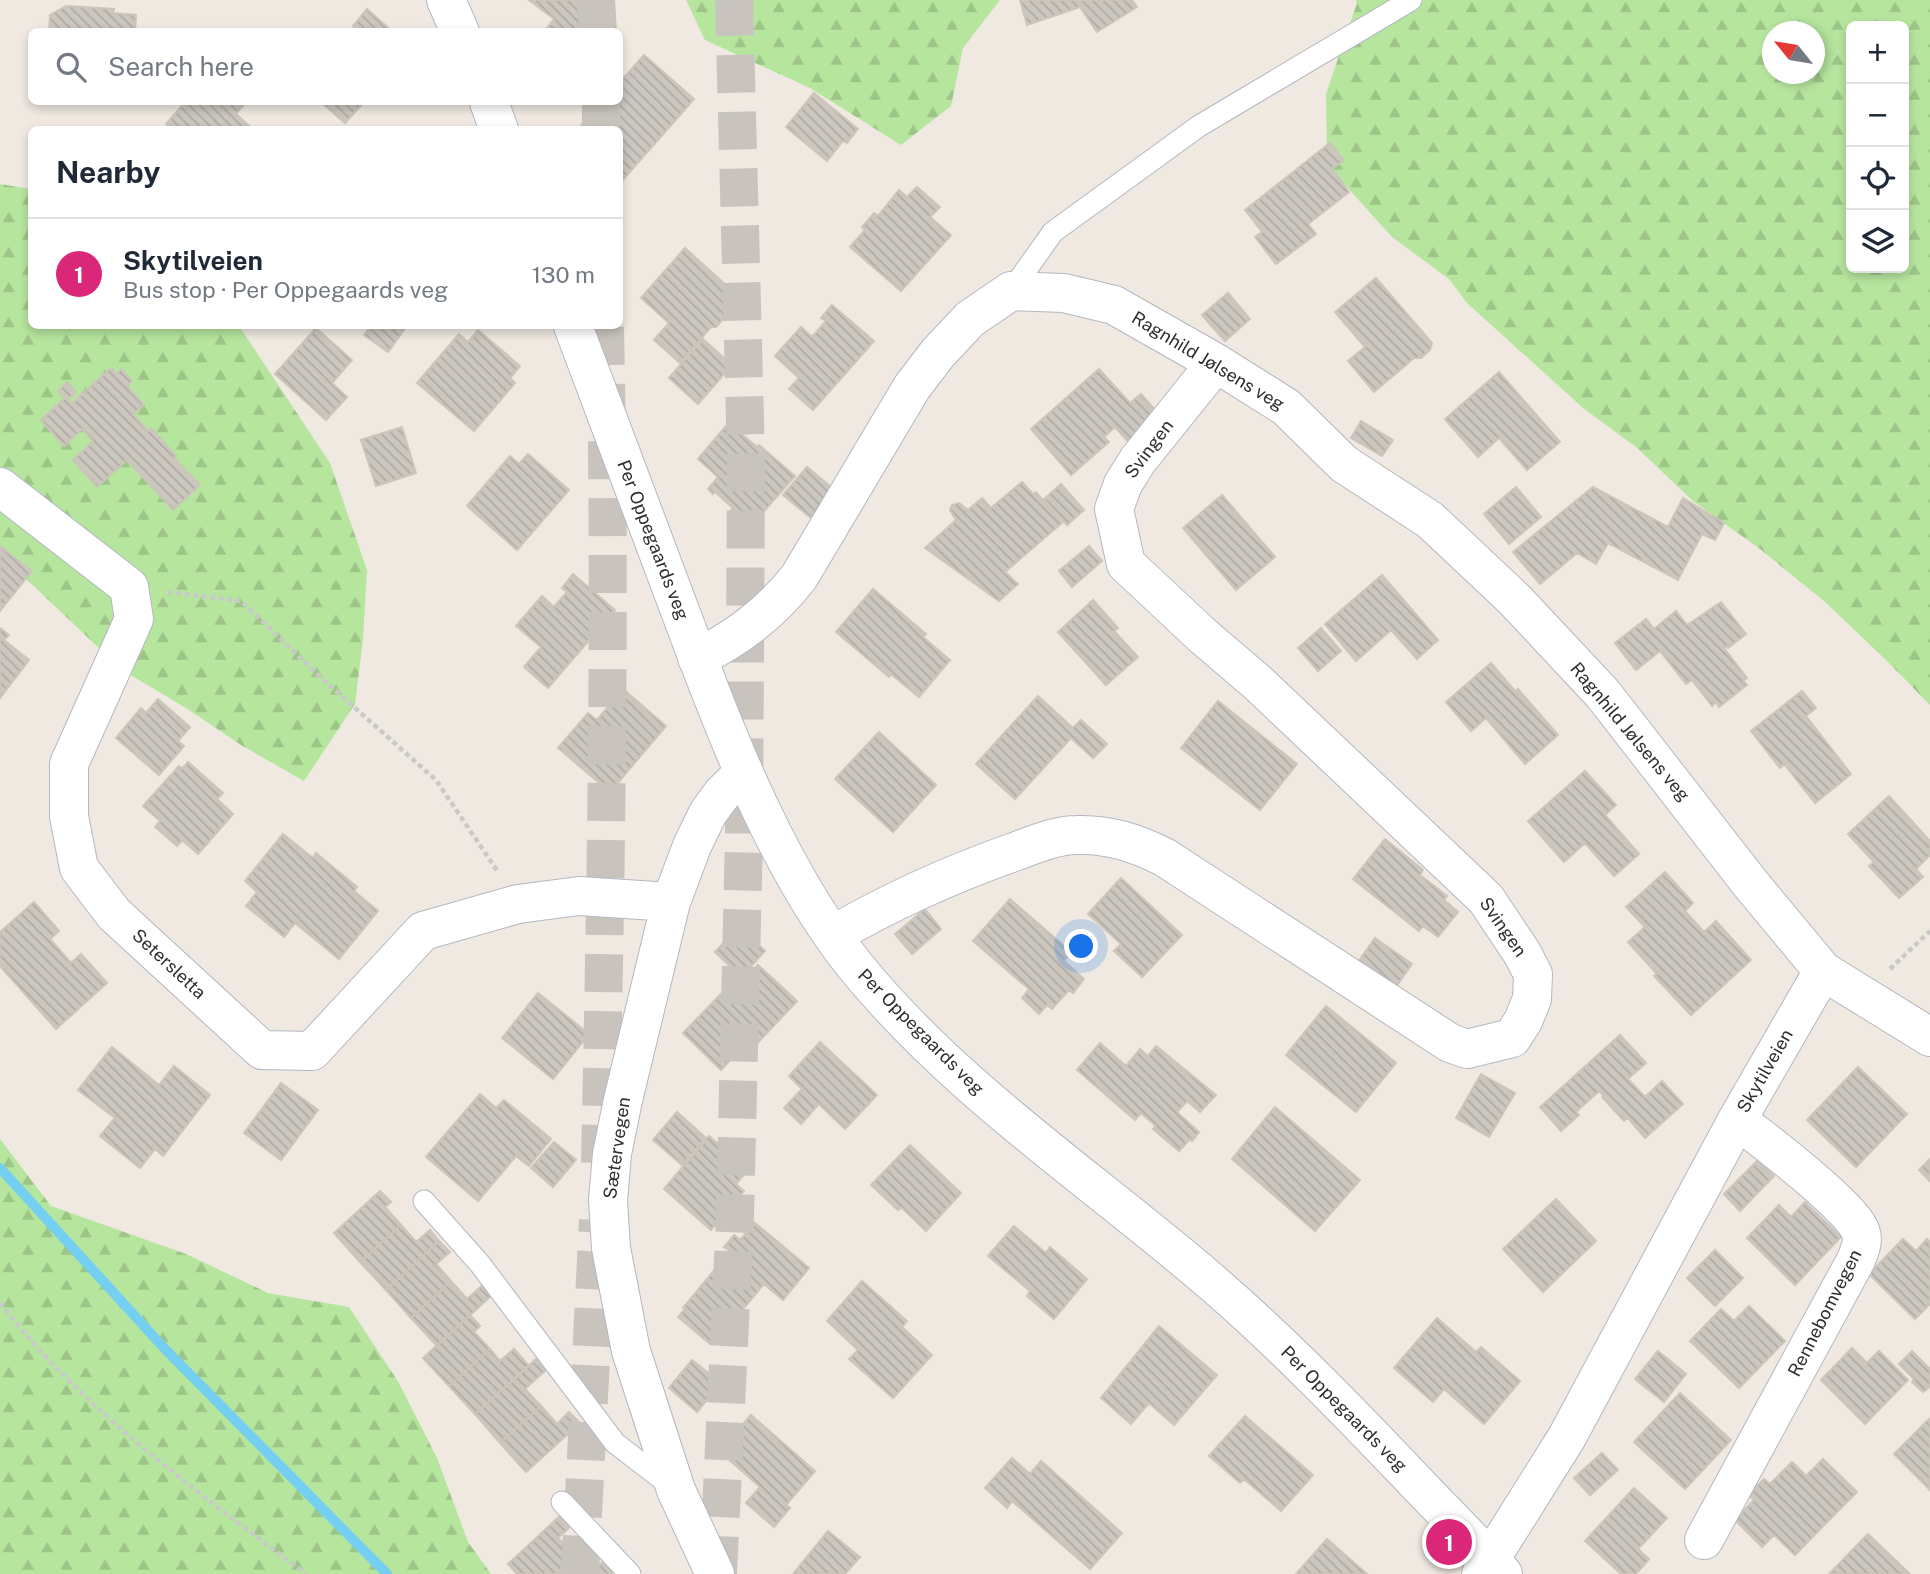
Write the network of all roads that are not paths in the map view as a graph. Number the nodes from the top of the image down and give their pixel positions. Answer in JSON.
{"nodes":[{"id":1,"x":446,"y":0,"type":"edge"},
{"id":2,"x":1411,"y":0,"type":"edge"},
{"id":3,"x":458,"y":28,"type":"edge"},
{"id":4,"x":490,"y":105,"type":"edge"},
{"id":5,"x":498,"y":126,"type":"edge"},
{"id":6,"x":1011,"y":291,"type":"junction"},
{"id":7,"x":574,"y":329,"type":"edge"},
{"id":8,"x":1216,"y":363,"type":"junction"},
{"id":9,"x":0,"y":487,"type":"edge"},
{"id":10,"x":697,"y":658,"type":"junction"},
{"id":11,"x":744,"y":772,"type":"junction"},
{"id":12,"x":671,"y":902,"type":"junction"},
{"id":13,"x":833,"y":935,"type":"junction"},
{"id":14,"x":1823,"y":971,"type":"junction"},
{"id":15,"x":1930,"y":1037,"type":"edge"},
{"id":16,"x":1737,"y":1120,"type":"junction"},
{"id":17,"x":424,"y":1201,"type":"dead end"},
{"id":18,"x":676,"y":1490,"type":"junction"},
{"id":19,"x":562,"y":1502,"type":"dead end"},
{"id":20,"x":1703,"y":1540,"type":"dead end"},
{"id":21,"x":1491,"y":1569,"type":"edge"},
{"id":22,"x":630,"y":1574,"type":"edge"},
{"id":23,"x":715,"y":1574,"type":"edge"}],
"edges":[{"from":1,"to":3,"type":"street"},
{"from":2,"to":6,"type":"lane"},
{"from":4,"to":5,"type":"street"},
{"from":6,"to":8,"type":"street","name":"Ragnhild Jølsens veg"},
{"from":6,"to":10,"type":"street"},
{"from":7,"to":10,"type":"street","name":"Per Oppegaards veg"},
{"from":8,"to":13,"type":"street","name":"Svingen"},
{"from":8,"to":14,"type":"street","name":"Ragnhild Jølsens veg"},
{"from":9,"to":12,"type":"street","name":"Setersletta"},
{"from":10,"to":11,"type":"street","name":"Per Oppegaards veg"},
{"from":11,"to":12,"type":"street","name":"Sætervegen"},
{"from":11,"to":13,"type":"street","name":"Per Oppegaards veg"},
{"from":12,"to":18,"type":"street","name":"Sætervegen"},
{"from":13,"to":21,"type":"street","name":"Per Oppegaards veg"},
{"from":14,"to":15,"type":"street","name":"Ragnhild Jølsens veg"},
{"from":14,"to":16,"type":"street","name":"Skytilveien"},
{"from":16,"to":20,"type":"street","name":"Rennebomvegen"},
{"from":16,"to":21,"type":"street","name":"Skytilveien"},
{"from":17,"to":18,"type":"lane"},
{"from":18,"to":23,"type":"street","name":"Sætervegen"},
{"from":19,"to":22,"type":"lane"}]}
